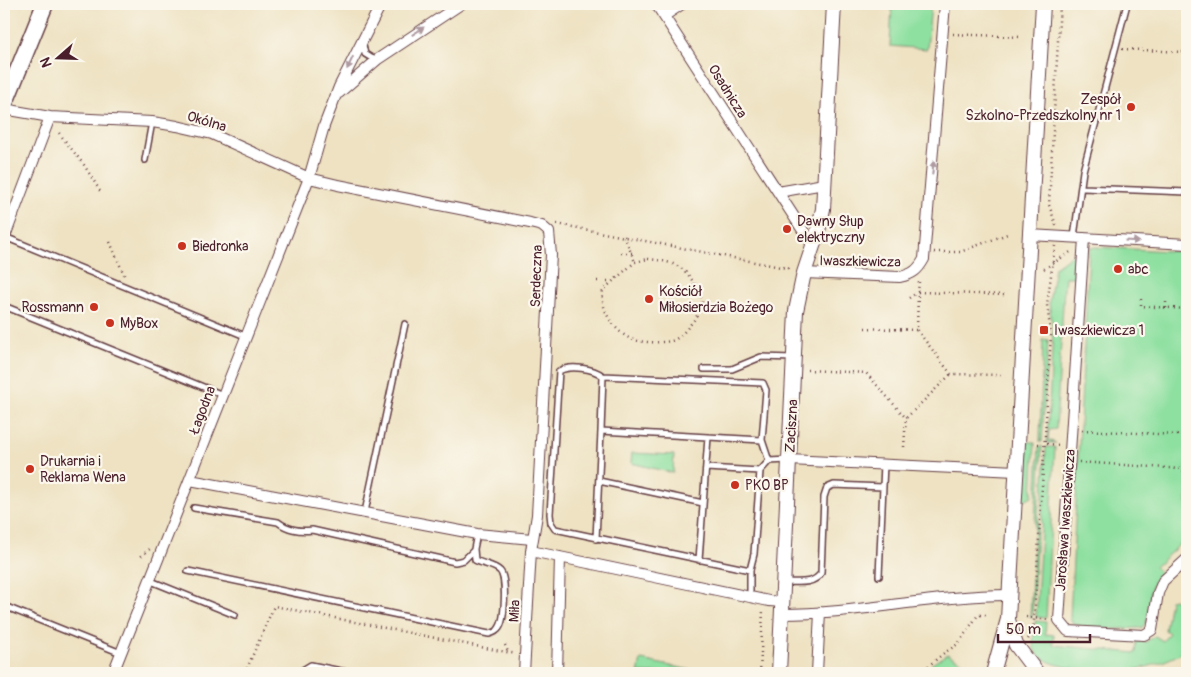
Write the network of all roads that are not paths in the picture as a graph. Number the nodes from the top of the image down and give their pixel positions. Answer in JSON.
{"nodes":[{"id":1,"x":45,"y":4,"type":"edge"},
{"id":2,"x":381,"y":4,"type":"edge"},
{"id":3,"x":461,"y":4,"type":"edge"},
{"id":4,"x":656,"y":4,"type":"edge"},
{"id":5,"x":682,"y":4,"type":"edge"},
{"id":6,"x":834,"y":4,"type":"edge"},
{"id":7,"x":945,"y":4,"type":"edge"},
{"id":8,"x":1043,"y":4,"type":"edge"},
{"id":9,"x":1128,"y":4,"type":"edge"},
{"id":10,"x":664,"y":16,"type":"junction"},
{"id":11,"x":364,"y":34,"type":"junction"},
{"id":12,"x":378,"y":59,"type":"junction"},
{"id":13,"x":336,"y":95,"type":"junction"},
{"id":14,"x":4,"y":105,"type":"edge"},
{"id":15,"x":4,"y":109,"type":"edge"},
{"id":16,"x":50,"y":117,"type":"junction"},
{"id":17,"x":152,"y":122,"type":"junction"},
{"id":18,"x":145,"y":160,"type":"dead end"},
{"id":19,"x":309,"y":178,"type":"junction"},
{"id":20,"x":824,"y":184,"type":"junction"},
{"id":21,"x":1083,"y":188,"type":"junction"},
{"id":22,"x":778,"y":192,"type":"junction"},
{"id":23,"x":1187,"y":192,"type":"edge"},
{"id":24,"x":1030,"y":235,"type":"junction"},
{"id":25,"x":1079,"y":237,"type":"junction"},
{"id":26,"x":4,"y":238,"type":"edge"},
{"id":27,"x":1187,"y":244,"type":"edge"},
{"id":28,"x":813,"y":246,"type":"junction"},
{"id":29,"x":800,"y":272,"type":"junction"},
{"id":30,"x":4,"y":306,"type":"edge"},
{"id":31,"x":405,"y":324,"type":"dead end"},
{"id":32,"x":246,"y":336,"type":"junction"},
{"id":33,"x":794,"y":358,"type":"junction"},
{"id":34,"x":704,"y":369,"type":"dead end"},
{"id":35,"x":603,"y":376,"type":"junction"},
{"id":36,"x":223,"y":395,"type":"junction"},
{"id":37,"x":601,"y":431,"type":"junction"},
{"id":38,"x":708,"y":437,"type":"junction"},
{"id":39,"x":762,"y":440,"type":"junction"},
{"id":40,"x":789,"y":460,"type":"junction"},
{"id":41,"x":769,"y":461,"type":"junction"},
{"id":42,"x":884,"y":464,"type":"junction"},
{"id":43,"x":706,"y":468,"type":"junction"},
{"id":44,"x":760,"y":471,"type":"junction"},
{"id":45,"x":1016,"y":471,"type":"junction"},
{"id":46,"x":190,"y":480,"type":"junction"},
{"id":47,"x":599,"y":481,"type":"junction"},
{"id":48,"x":883,"y":487,"type":"junction"},
{"id":49,"x":704,"y":503,"type":"junction"},
{"id":50,"x":194,"y":508,"type":"dead end"},
{"id":51,"x":365,"y":513,"type":"junction"},
{"id":52,"x":476,"y":534,"type":"junction"},
{"id":53,"x":532,"y":539,"type":"junction"},
{"id":54,"x":596,"y":539,"type":"junction"},
{"id":55,"x":474,"y":549,"type":"junction"},
{"id":56,"x":530,"y":551,"type":"junction"},
{"id":57,"x":560,"y":557,"type":"junction"},
{"id":58,"x":699,"y":560,"type":"junction"},
{"id":59,"x":1187,"y":560,"type":"edge"},
{"id":60,"x":750,"y":570,"type":"junction"},
{"id":61,"x":188,"y":571,"type":"dead end"},
{"id":62,"x":879,"y":576,"type":"dead end"},
{"id":63,"x":151,"y":581,"type":"junction"},
{"id":64,"x":784,"y":582,"type":"junction"},
{"id":65,"x":1008,"y":595,"type":"junction"},
{"id":66,"x":750,"y":596,"type":"junction"},
{"id":67,"x":4,"y":606,"type":"edge"},
{"id":68,"x":783,"y":608,"type":"junction"},
{"id":69,"x":820,"y":612,"type":"junction"},
{"id":70,"x":235,"y":615,"type":"dead end"},
{"id":71,"x":1008,"y":619,"type":"junction"},
{"id":72,"x":122,"y":653,"type":"junction"},
{"id":73,"x":113,"y":673,"type":"edge"},
{"id":74,"x":298,"y":673,"type":"edge"},
{"id":75,"x":352,"y":673,"type":"edge"},
{"id":76,"x":524,"y":673,"type":"edge"},
{"id":77,"x":557,"y":673,"type":"edge"},
{"id":78,"x":779,"y":673,"type":"edge"},
{"id":79,"x":817,"y":673,"type":"edge"},
{"id":80,"x":993,"y":673,"type":"edge"},
{"id":81,"x":1037,"y":673,"type":"edge"}],
"edges":[{"from":1,"to":14,"type":"main road"},
{"from":2,"to":11,"type":"street"},
{"from":12,"to":3,"type":"street","one_way":true},
{"from":4,"to":10,"type":"street","name":"Osadnicza"},
{"from":5,"to":10,"type":"street"},
{"from":6,"to":20,"type":"street","name":"Zaciszna"},
{"from":29,"to":7,"type":"street","name":"Iwaszkiewicza","one_way":true},
{"from":8,"to":24,"type":"street"},
{"from":9,"to":21,"type":"lane"},
{"from":10,"to":22,"type":"street","name":"Osadnicza"},
{"from":11,"to":12,"type":"lane"},
{"from":11,"to":13,"type":"street","one_way":true},
{"from":12,"to":13,"type":"street"},
{"from":13,"to":19,"type":"street"},
{"from":15,"to":16,"type":"street","name":"Okólna"},
{"from":16,"to":17,"type":"street","name":"Okólna"},
{"from":16,"to":26,"type":"street"},
{"from":17,"to":18,"type":"lane"},
{"from":17,"to":19,"type":"street","name":"Okólna"},
{"from":19,"to":32,"type":"street","name":"Łagodna"},
{"from":19,"to":53,"type":"street","name":"Serdeczna"},
{"from":20,"to":22,"type":"street"},
{"from":20,"to":28,"type":"street","name":"Zaciszna"},
{"from":21,"to":23,"type":"lane"},
{"from":21,"to":25,"type":"lane"},
{"from":22,"to":28,"type":"street"},
{"from":24,"to":25,"type":"street"},
{"from":24,"to":45,"type":"street"},
{"from":25,"to":27,"type":"street","one_way":true},
{"from":25,"to":59,"type":"street","name":"Jarosława Iwaszkiewicza"},
{"from":26,"to":32,"type":"lane"},
{"from":28,"to":29,"type":"street","name":"Zaciszna"},
{"from":29,"to":33,"type":"street","name":"Zaciszna"},
{"from":30,"to":36,"type":"lane"},
{"from":31,"to":51,"type":"lane"},
{"from":32,"to":36,"type":"street","name":"Łagodna"},
{"from":33,"to":34,"type":"lane"},
{"from":33,"to":40,"type":"street","name":"Zaciszna"},
{"from":35,"to":37,"type":"lane"},
{"from":35,"to":39,"type":"lane"},
{"from":35,"to":54,"type":"lane"},
{"from":36,"to":46,"type":"street","name":"Łagodna"},
{"from":37,"to":38,"type":"lane"},
{"from":37,"to":47,"type":"lane"},
{"from":38,"to":39,"type":"lane"},
{"from":38,"to":43,"type":"lane"},
{"from":39,"to":41,"type":"lane"},
{"from":40,"to":41,"type":"lane"},
{"from":40,"to":42,"type":"street"},
{"from":40,"to":64,"type":"street","name":"Zaciszna"},
{"from":41,"to":44,"type":"lane"},
{"from":42,"to":45,"type":"street"},
{"from":42,"to":48,"type":"lane"},
{"from":43,"to":44,"type":"lane"},
{"from":43,"to":49,"type":"lane"},
{"from":44,"to":60,"type":"lane"},
{"from":45,"to":65,"type":"street"},
{"from":46,"to":51,"type":"street"},
{"from":46,"to":63,"type":"street","name":"Łagodna"},
{"from":47,"to":49,"type":"lane"},
{"from":47,"to":54,"type":"lane"},
{"from":48,"to":62,"type":"lane"},
{"from":48,"to":64,"type":"lane"},
{"from":49,"to":58,"type":"lane"},
{"from":50,"to":55,"type":"lane"},
{"from":51,"to":52,"type":"street"},
{"from":52,"to":53,"type":"street"},
{"from":52,"to":55,"type":"lane"},
{"from":53,"to":56,"type":"street","name":"Serdeczna"},
{"from":54,"to":58,"type":"lane"},
{"from":55,"to":61,"type":"lane"},
{"from":56,"to":57,"type":"street"},
{"from":56,"to":76,"type":"street","name":"Miła"},
{"from":57,"to":66,"type":"street"},
{"from":57,"to":77,"type":"street"},
{"from":58,"to":60,"type":"lane"},
{"from":60,"to":66,"type":"lane"},
{"from":63,"to":70,"type":"lane"},
{"from":63,"to":72,"type":"street","name":"Łagodna"},
{"from":64,"to":68,"type":"street","name":"Zaciszna"},
{"from":65,"to":69,"type":"street"},
{"from":65,"to":71,"type":"street"},
{"from":66,"to":68,"type":"street"},
{"from":67,"to":72,"type":"lane"},
{"from":68,"to":69,"type":"street"},
{"from":68,"to":78,"type":"street","name":"Zaciszna"},
{"from":69,"to":79,"type":"street"},
{"from":71,"to":80,"type":"street"},
{"from":71,"to":81,"type":"street"},
{"from":72,"to":73,"type":"street","name":"Łagodna"},
{"from":74,"to":75,"type":"lane"}]}
